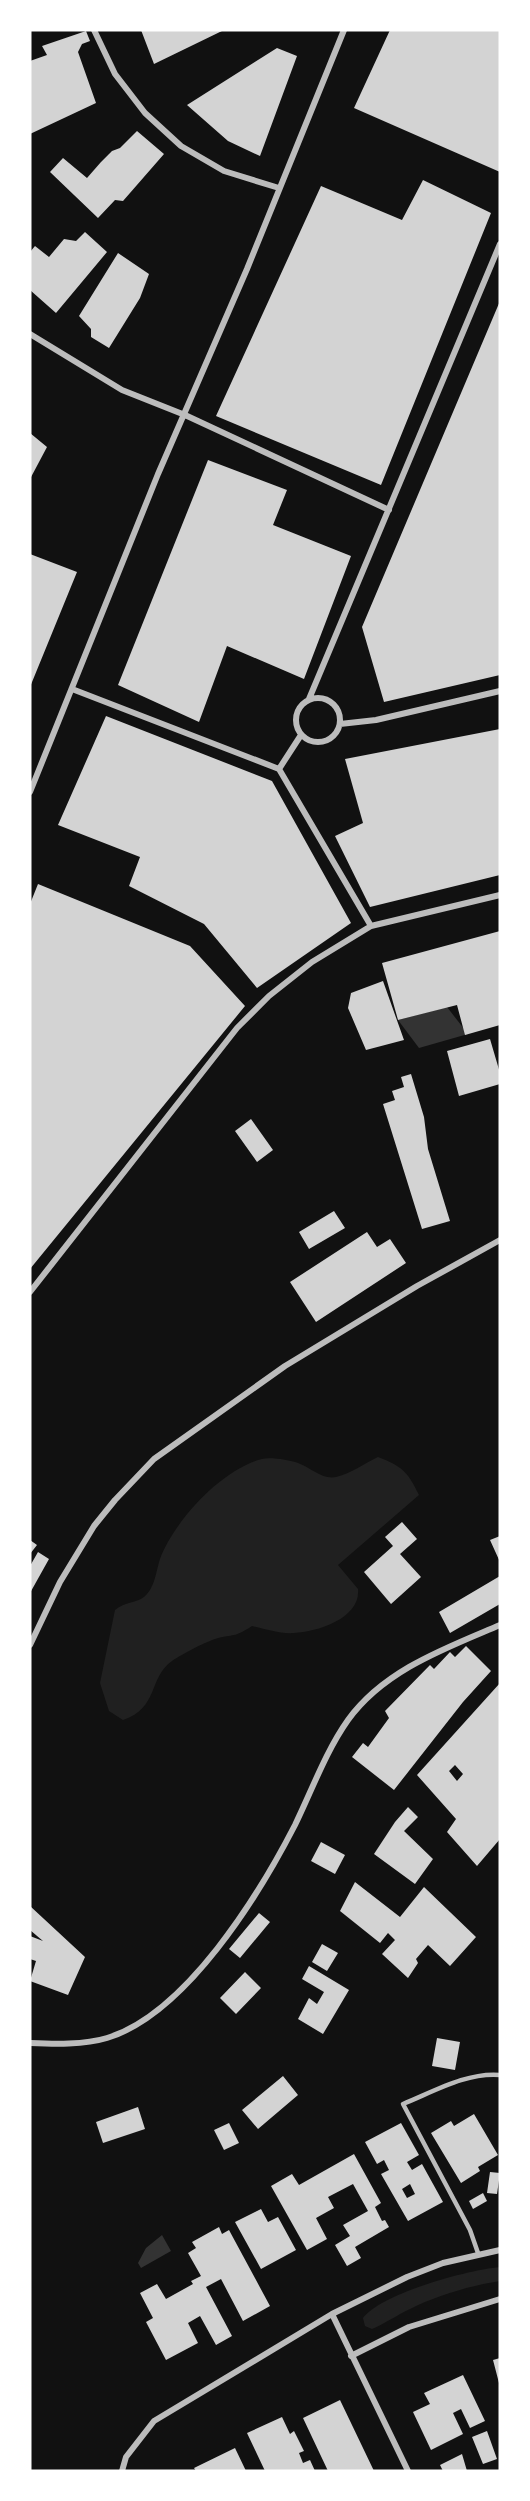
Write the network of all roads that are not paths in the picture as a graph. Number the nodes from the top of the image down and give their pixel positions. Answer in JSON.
{"nodes":[{"id":1,"x":94,"y":30,"type":"edge"},
{"id":2,"x":344,"y":30,"type":"edge"},
{"id":3,"x":279,"y":188,"type":"junction"},
{"id":4,"x":500,"y":244,"type":"edge"},
{"id":5,"x":30,"y":334,"type":"edge"},
{"id":6,"x":185,"y":415,"type":"junction"},
{"id":7,"x":388,"y":510,"type":"junction"},
{"id":8,"x":72,"y":689,"type":"junction"},
{"id":9,"x":500,"y":691,"type":"edge"},
{"id":10,"x":309,"y":699,"type":"junction"},
{"id":11,"x":340,"y":724,"type":"junction"},
{"id":12,"x":301,"y":735,"type":"junction"},
{"id":13,"x":279,"y":769,"type":"junction"},
{"id":14,"x":30,"y":792,"type":"edge"},
{"id":15,"x":500,"y":895,"type":"edge"},
{"id":16,"x":371,"y":926,"type":"junction"},
{"id":17,"x":500,"y":1240,"type":"edge"},
{"id":18,"x":30,"y":1292,"type":"edge"},
{"id":19,"x":500,"y":1625,"type":"edge"},
{"id":20,"x":30,"y":1645,"type":"edge"},
{"id":21,"x":30,"y":2043,"type":"edge"},
{"id":22,"x":500,"y":2075,"type":"edge"},
{"id":23,"x":500,"y":2250,"type":"edge"},
{"id":24,"x":478,"y":2253,"type":"junction"},
{"id":25,"x":500,"y":2299,"type":"edge"},
{"id":26,"x":332,"y":2314,"type":"junction"},
{"id":27,"x":351,"y":2356,"type":"junction"},
{"id":28,"x":122,"y":2471,"type":"edge"},
{"id":29,"x":408,"y":2471,"type":"edge"}],
"edges":[{"from":1,"to":3,"type":"street"},
{"from":2,"to":3,"type":"street"},
{"from":3,"to":6,"type":"street"},
{"from":4,"to":7,"type":"street"},
{"from":5,"to":6,"type":"street"},
{"from":6,"to":7,"type":"street"},
{"from":6,"to":8,"type":"street"},
{"from":7,"to":10,"type":"street"},
{"from":8,"to":13,"type":"street"},
{"from":8,"to":14,"type":"street"},
{"from":9,"to":11,"type":"street"},
{"from":10,"to":11,"type":"street"},
{"from":10,"to":12,"type":"street"},
{"from":11,"to":12,"type":"street"},
{"from":12,"to":13,"type":"street"},
{"from":13,"to":16,"type":"street"},
{"from":15,"to":16,"type":"street"},
{"from":16,"to":18,"type":"street"},
{"from":17,"to":20,"type":"street"},
{"from":19,"to":21,"type":"street"},
{"from":22,"to":24,"type":"lane"},
{"from":23,"to":24,"type":"street"},
{"from":24,"to":26,"type":"street"},
{"from":25,"to":27,"type":"street"},
{"from":26,"to":27,"type":"street"},
{"from":26,"to":28,"type":"street"},
{"from":27,"to":29,"type":"street"}]}
